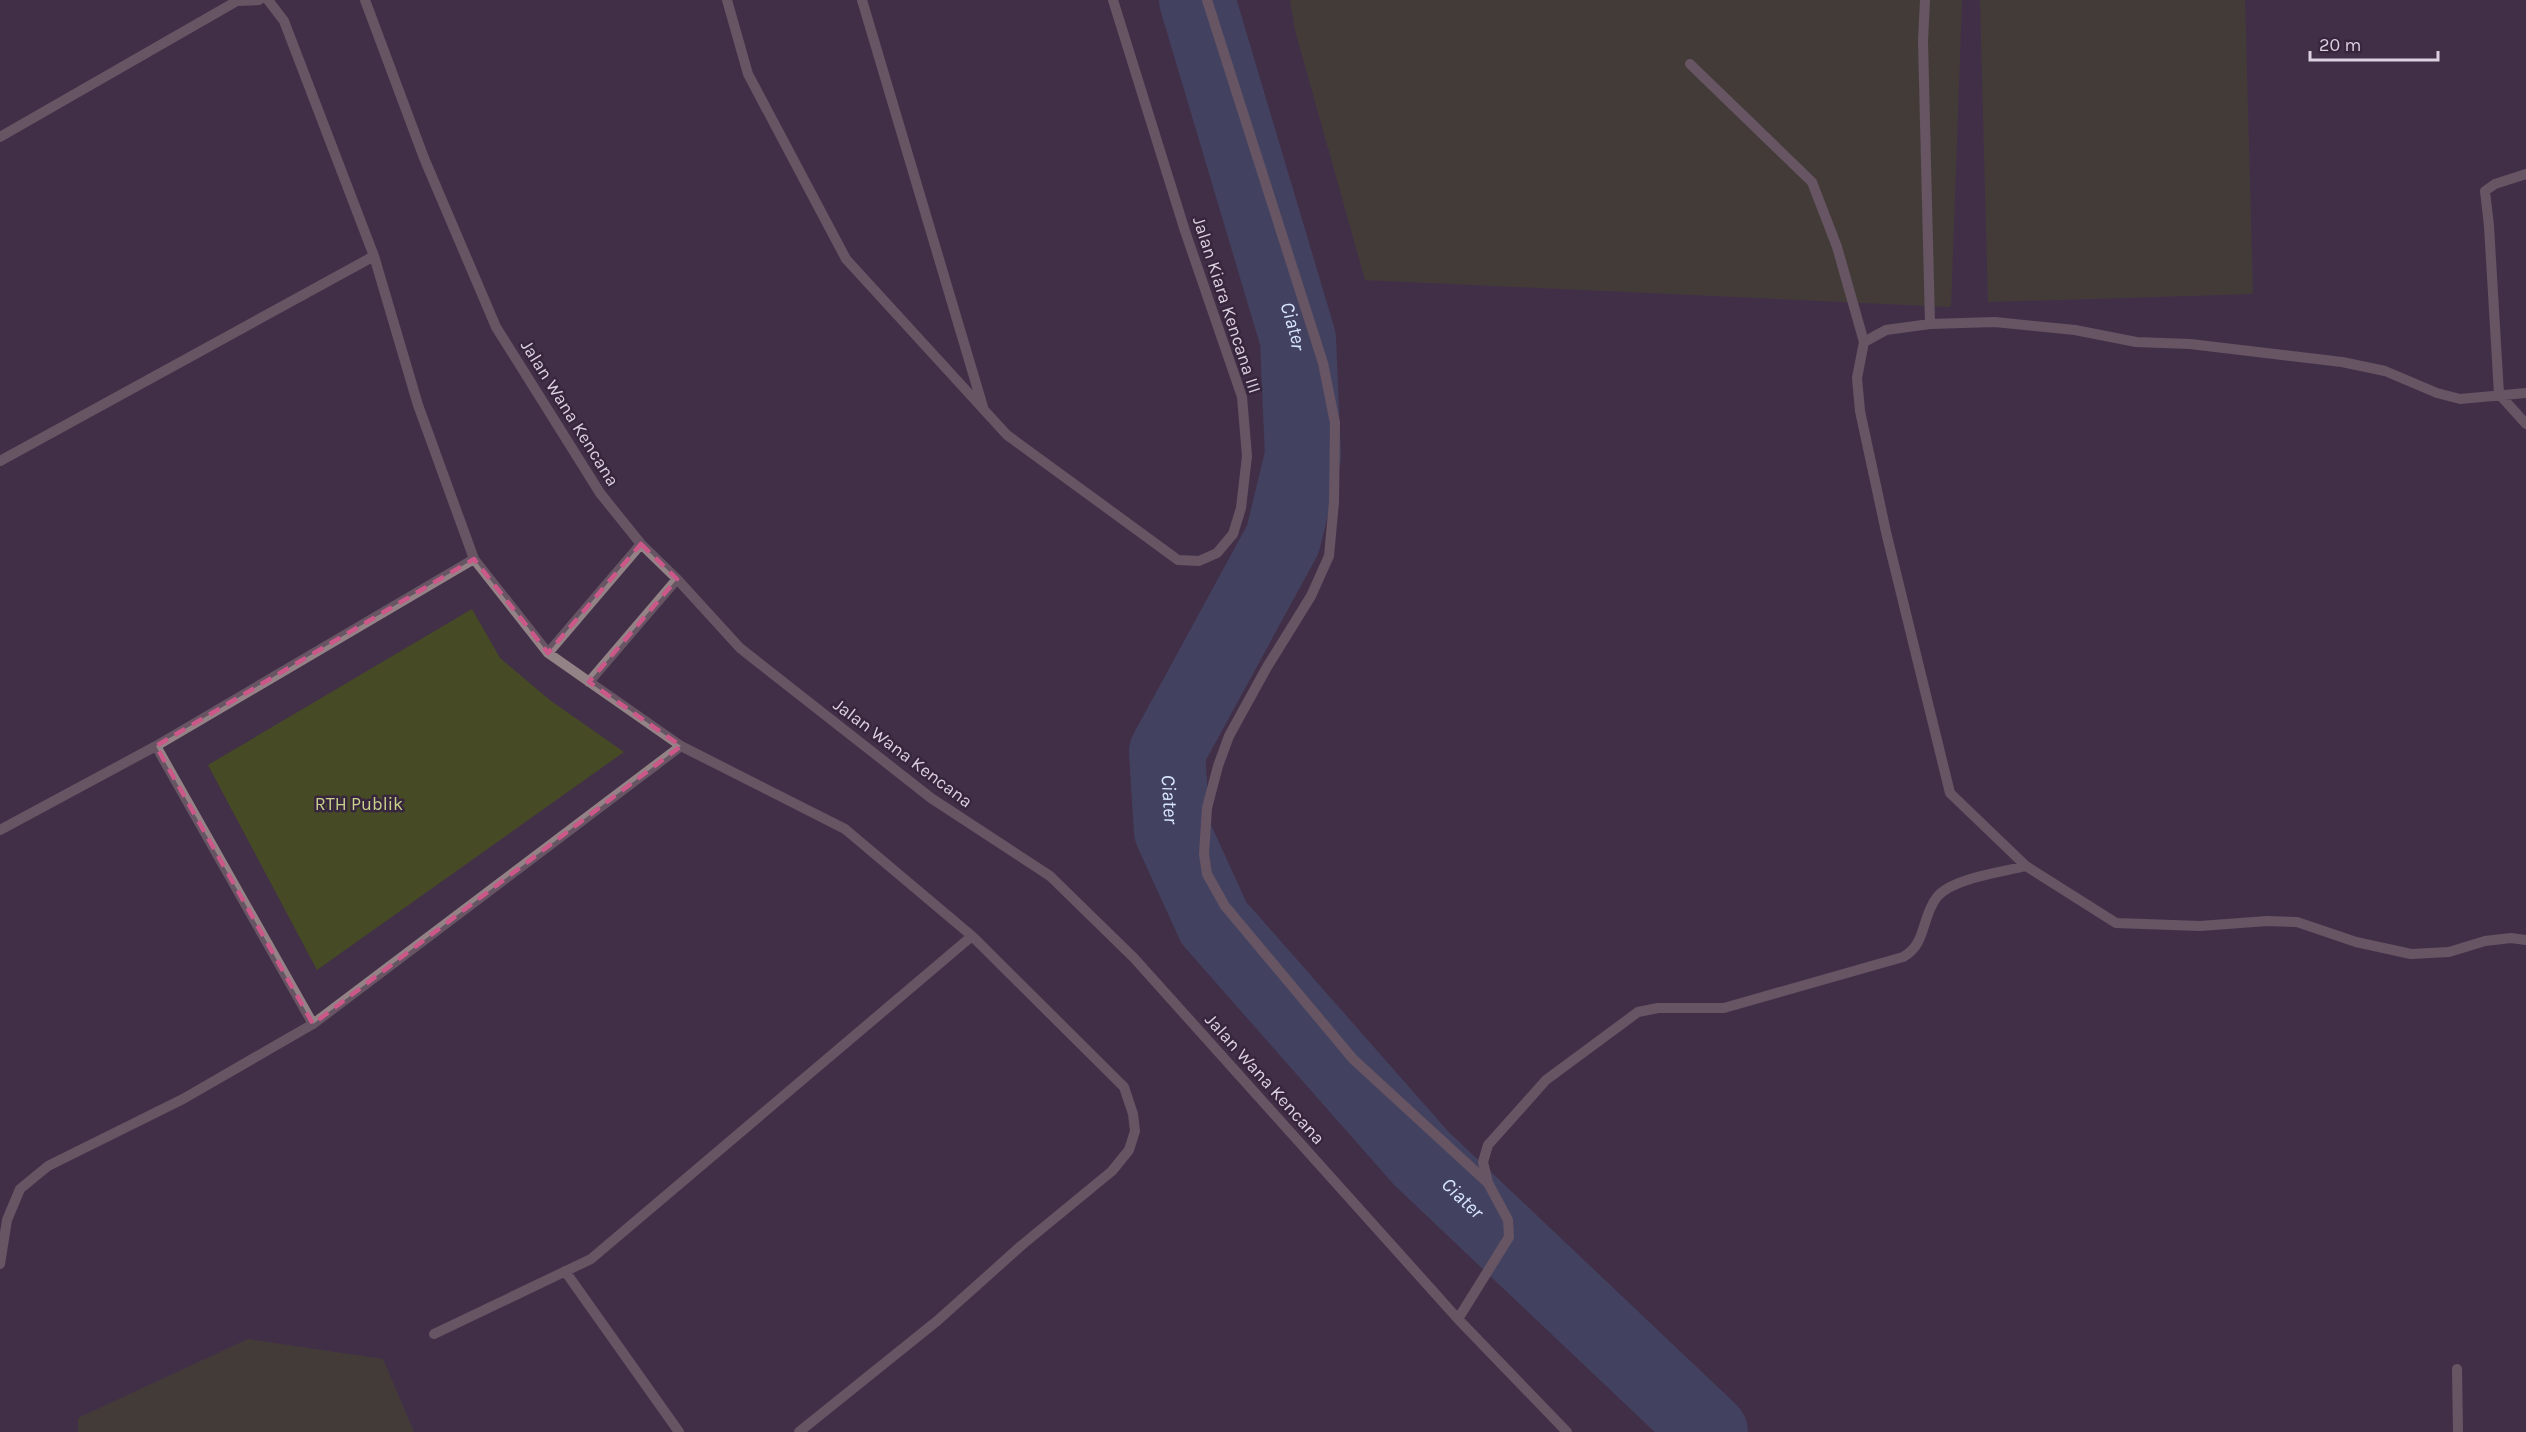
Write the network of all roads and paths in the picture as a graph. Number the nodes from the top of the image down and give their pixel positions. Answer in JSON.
{"nodes":[{"id":1,"x":260,"y":0,"type":"edge"},
{"id":2,"x":268,"y":0,"type":"edge"},
{"id":3,"x":365,"y":0,"type":"edge"},
{"id":4,"x":726,"y":0,"type":"edge"},
{"id":5,"x":862,"y":0,"type":"edge"},
{"id":6,"x":1113,"y":0,"type":"edge"},
{"id":7,"x":1207,"y":0,"type":"edge"},
{"id":8,"x":1925,"y":0,"type":"edge"},
{"id":9,"x":1690,"y":64,"type":"dead end"},
{"id":10,"x":0,"y":136,"type":"edge"},
{"id":11,"x":2526,"y":174,"type":"edge"},
{"id":12,"x":375,"y":256,"type":"junction"},
{"id":13,"x":1930,"y":324,"type":"junction"},
{"id":14,"x":1864,"y":342,"type":"junction"},
{"id":15,"x":2526,"y":393,"type":"edge"},
{"id":16,"x":2499,"y":394,"type":"junction"},
{"id":17,"x":984,"y":410,"type":"junction"},
{"id":18,"x":2526,"y":424,"type":"edge"},
{"id":19,"x":0,"y":461,"type":"edge"},
{"id":20,"x":641,"y":544,"type":"junction"},
{"id":21,"x":474,"y":559,"type":"junction"},
{"id":22,"x":677,"y":579,"type":"junction"},
{"id":23,"x":548,"y":653,"type":"junction"},
{"id":24,"x":589,"y":682,"type":"junction"},
{"id":25,"x":156,"y":746,"type":"junction"},
{"id":26,"x":681,"y":746,"type":"junction"},
{"id":27,"x":0,"y":830,"type":"edge"},
{"id":28,"x":2026,"y":866,"type":"junction"},
{"id":29,"x":972,"y":936,"type":"junction"},
{"id":30,"x":2526,"y":940,"type":"edge"},
{"id":31,"x":313,"y":1024,"type":"junction"},
{"id":32,"x":1488,"y":1183,"type":"junction"},
{"id":33,"x":0,"y":1264,"type":"edge"},
{"id":34,"x":565,"y":1271,"type":"junction"},
{"id":35,"x":1458,"y":1319,"type":"junction"},
{"id":36,"x":434,"y":1334,"type":"dead end"},
{"id":37,"x":2457,"y":1369,"type":"dead end"},
{"id":38,"x":679,"y":1432,"type":"edge"},
{"id":39,"x":799,"y":1432,"type":"edge"},
{"id":40,"x":1567,"y":1432,"type":"edge"},
{"id":41,"x":2458,"y":1432,"type":"edge"}],
"edges":[{"from":1,"to":10,"type":"street"},
{"from":2,"to":12,"type":"street"},
{"from":3,"to":20,"type":"street","name":"Jalan Wana Kencana"},
{"from":4,"to":17,"type":"street","name":"Jalan Kiara Kencana III"},
{"from":5,"to":17,"type":"street"},
{"from":6,"to":17,"type":"street","name":"Jalan Kiara Kencana III"},
{"from":7,"to":32,"type":"street"},
{"from":8,"to":13,"type":"street"},
{"from":9,"to":14,"type":"street"},
{"from":11,"to":16,"type":"street"},
{"from":12,"to":19,"type":"street"},
{"from":12,"to":21,"type":"street"},
{"from":13,"to":14,"type":"street"},
{"from":13,"to":16,"type":"street"},
{"from":14,"to":28,"type":"street"},
{"from":15,"to":16,"type":"street"},
{"from":16,"to":18,"type":"street"},
{"from":20,"to":22,"type":"street","name":"Jalan Wana Kencana"},
{"from":20,"to":23,"type":"street"},
{"from":21,"to":23,"type":"street"},
{"from":21,"to":25,"type":"street"},
{"from":22,"to":24,"type":"street"},
{"from":22,"to":35,"type":"street","name":"Jalan Wana Kencana"},
{"from":23,"to":24,"type":"street"},
{"from":24,"to":26,"type":"street"},
{"from":25,"to":27,"type":"street"},
{"from":25,"to":31,"type":"street"},
{"from":26,"to":29,"type":"street"},
{"from":26,"to":31,"type":"street"},
{"from":28,"to":30,"type":"street"},
{"from":28,"to":32,"type":"street"},
{"from":29,"to":34,"type":"street"},
{"from":29,"to":39,"type":"street"},
{"from":31,"to":33,"type":"street"},
{"from":32,"to":35,"type":"street"},
{"from":34,"to":36,"type":"street"},
{"from":34,"to":38,"type":"street"},
{"from":35,"to":40,"type":"street","name":"Jalan Wana Kencana"},
{"from":37,"to":41,"type":"street"}]}
